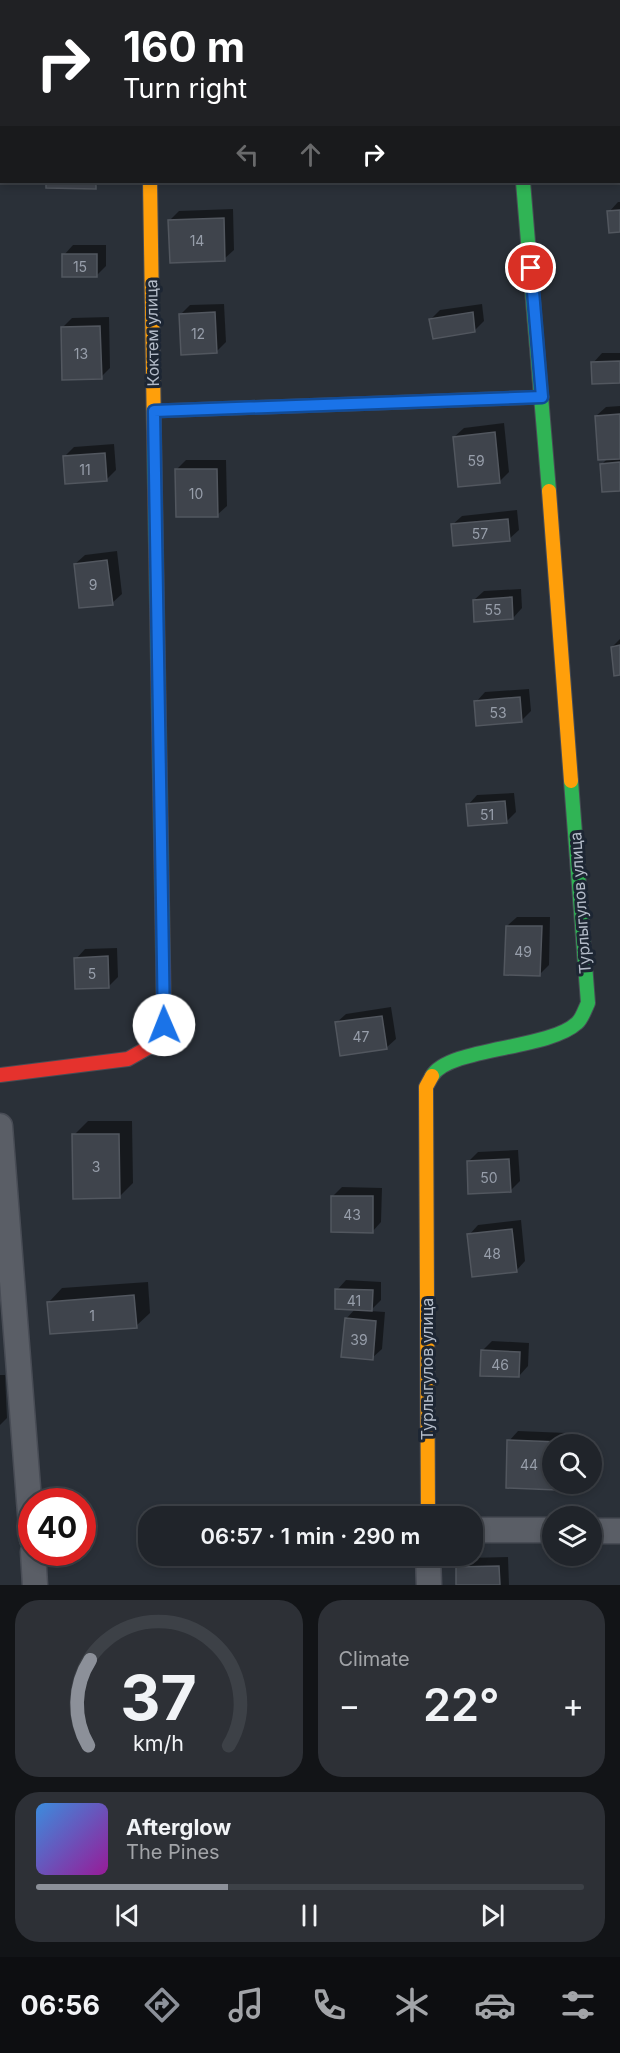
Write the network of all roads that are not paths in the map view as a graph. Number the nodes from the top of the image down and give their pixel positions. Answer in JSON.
{"nodes":[{"id":1,"x":150,"y":183,"type":"edge"},
{"id":2,"x":523,"y":183,"type":"edge"},
{"id":3,"x":542,"y":397,"type":"junction"},
{"id":4,"x":154,"y":411,"type":"junction"},
{"id":5,"x":0,"y":1075,"type":"edge"},
{"id":6,"x":0,"y":1126,"type":"edge"},
{"id":7,"x":28,"y":1488,"type":"edge"},
{"id":8,"x":428,"y":1506,"type":"edge"},
{"id":9,"x":483,"y":1530,"type":"edge"},
{"id":10,"x":542,"y":1530,"type":"edge"},
{"id":11,"x":602,"y":1531,"type":"edge"},
{"id":12,"x":620,"y":1531,"type":"edge"},
{"id":13,"x":34,"y":1566,"type":"edge"},
{"id":14,"x":428,"y":1566,"type":"edge"},
{"id":15,"x":35,"y":1585,"type":"edge"},
{"id":16,"x":429,"y":1585,"type":"edge"}],
"edges":[{"from":1,"to":4,"type":"street","name":"Коктем улица"},
{"from":2,"to":3,"type":"street","name":"Турлыгулов улица"},
{"from":3,"to":4,"type":"lane"},
{"from":3,"to":8,"type":"street","name":"Турлыгулов улица"},
{"from":4,"to":5,"type":"street","name":"Коктем улица"},
{"from":6,"to":7,"type":"street"},
{"from":9,"to":10,"type":"street"},
{"from":11,"to":12,"type":"street"},
{"from":13,"to":15,"type":"street"},
{"from":14,"to":16,"type":"street"}]}
